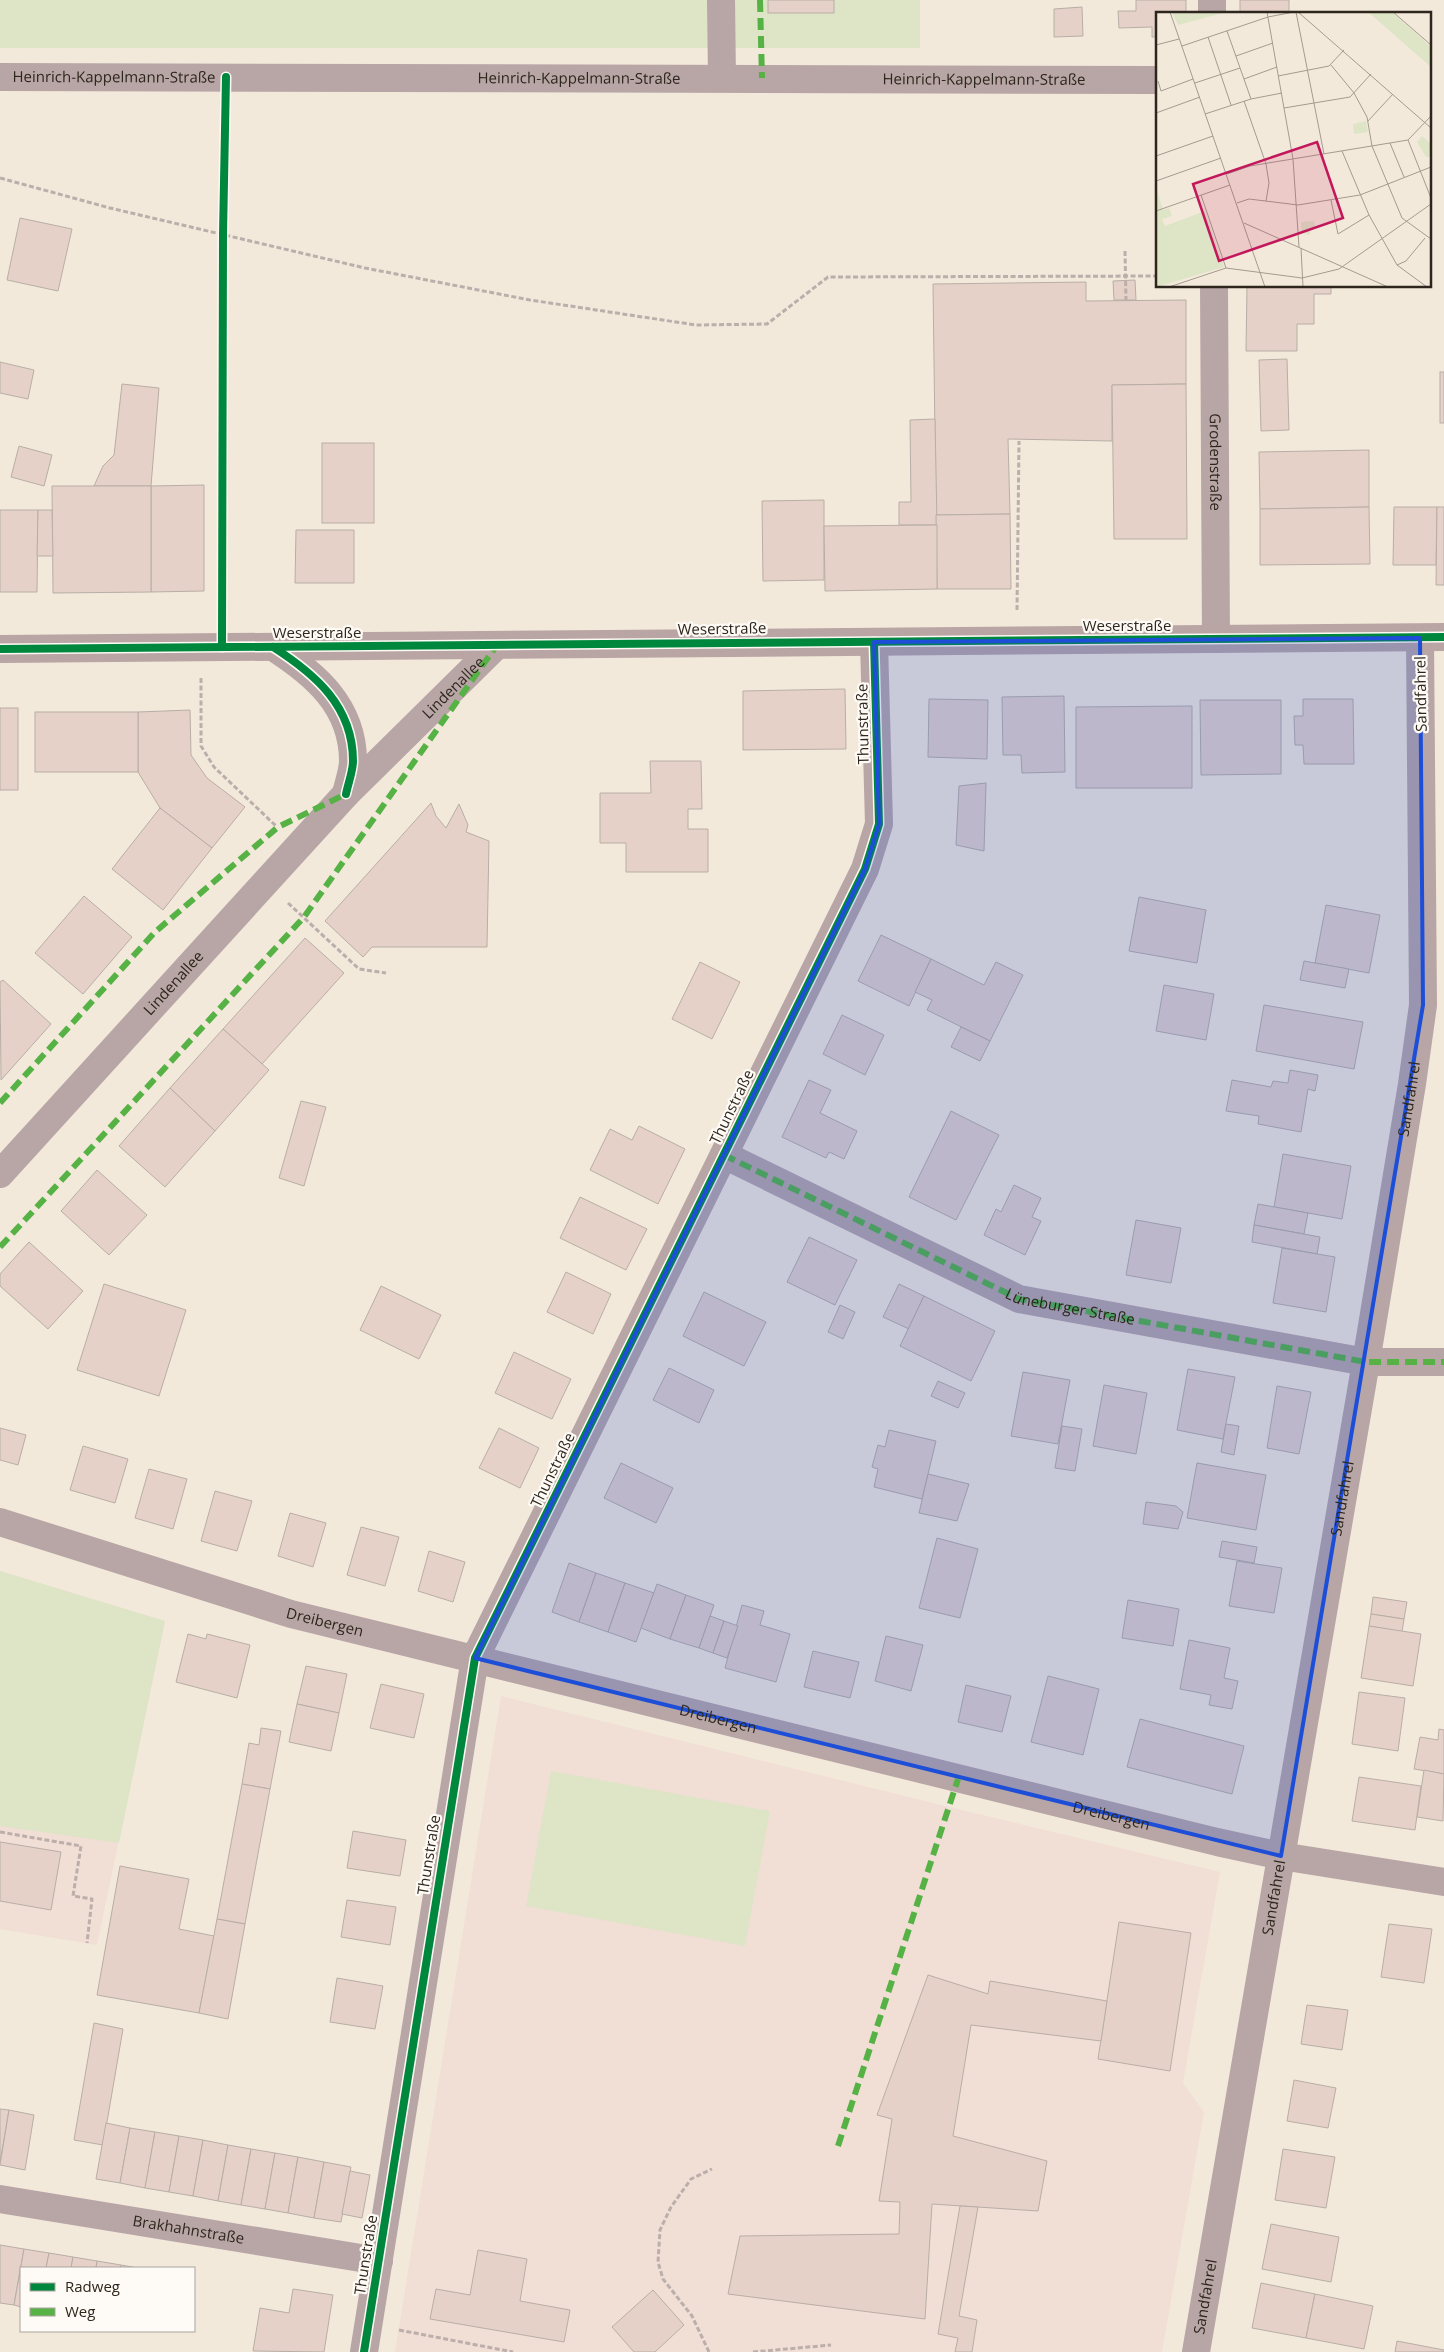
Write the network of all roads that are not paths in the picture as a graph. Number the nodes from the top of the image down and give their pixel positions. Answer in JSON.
{"nodes":[{"id":1,"x":721,"y":0,"type":"edge"},
{"id":2,"x":0,"y":77,"type":"edge"},
{"id":3,"x":722,"y":78,"type":"junction"},
{"id":4,"x":1156,"y":80,"type":"edge"},
{"id":5,"x":1214,"y":288,"type":"edge"},
{"id":6,"x":1432,"y":638,"type":"edge"},
{"id":7,"x":1216,"y":639,"type":"junction"},
{"id":8,"x":874,"y":642,"type":"junction"},
{"id":9,"x":497,"y":645,"type":"junction"},
{"id":10,"x":273,"y":647,"type":"junction"},
{"id":11,"x":0,"y":649,"type":"edge"},
{"id":12,"x":346,"y":794,"type":"junction"},
{"id":13,"x":724,"y":1155,"type":"junction"},
{"id":14,"x":0,"y":1174,"type":"edge"},
{"id":15,"x":1366,"y":1362,"type":"junction"},
{"id":16,"x":1444,"y":1362,"type":"edge"},
{"id":17,"x":0,"y":1522,"type":"edge"},
{"id":18,"x":475,"y":1658,"type":"junction"},
{"id":19,"x":1281,"y":1856,"type":"junction"},
{"id":20,"x":1444,"y":1882,"type":"edge"},
{"id":21,"x":0,"y":2199,"type":"edge"},
{"id":22,"x":379,"y":2261,"type":"junction"},
{"id":23,"x":366,"y":2339,"type":"edge"},
{"id":24,"x":1196,"y":2352,"type":"edge"}],
"edges":[{"from":1,"to":3,"type":"street"},
{"from":2,"to":3,"type":"street","name":"Heinrich-Kappelmann-Straße"},
{"from":3,"to":4,"type":"street","name":"Heinrich-Kappelmann-Straße"},
{"from":5,"to":7,"type":"street","name":"Grodenstraße"},
{"from":6,"to":7,"type":"main road","name":"Weserstraße"},
{"from":6,"to":15,"type":"street","name":"Sandfahrel"},
{"from":7,"to":8,"type":"main road","name":"Weserstraße"},
{"from":8,"to":9,"type":"main road","name":"Weserstraße"},
{"from":8,"to":13,"type":"street","name":"Thunstraße"},
{"from":9,"to":10,"type":"main road","name":"Weserstraße"},
{"from":9,"to":12,"type":"street","name":"Lindenallee"},
{"from":10,"to":11,"type":"main road","name":"Weserstraße"},
{"from":10,"to":12,"type":"street","name":"Lindenallee"},
{"from":12,"to":14,"type":"street","name":"Lindenallee"},
{"from":13,"to":15,"type":"street","name":"Lüneburger Straße"},
{"from":13,"to":18,"type":"street","name":"Thunstraße"},
{"from":15,"to":16,"type":"street","name":"Lüneburger Straße"},
{"from":15,"to":19,"type":"street","name":"Sandfahrel"},
{"from":17,"to":18,"type":"street","name":"Dreibergen"},
{"from":18,"to":19,"type":"street","name":"Dreibergen"},
{"from":18,"to":22,"type":"street","name":"Thunstraße"},
{"from":19,"to":20,"type":"street","name":"Dreibergen"},
{"from":19,"to":24,"type":"street","name":"Sandfahrel"},
{"from":21,"to":22,"type":"street","name":"Brakhahnstraße"},
{"from":22,"to":23,"type":"street","name":"Thunstraße"}]}
